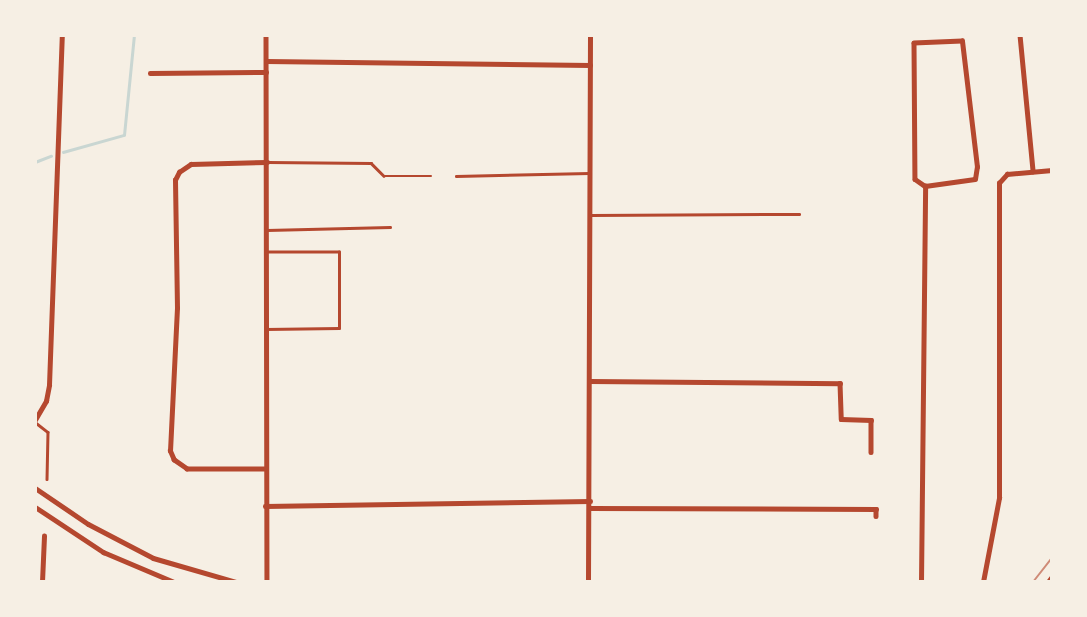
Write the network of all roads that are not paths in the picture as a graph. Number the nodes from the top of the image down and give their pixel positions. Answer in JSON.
{"nodes":[{"id":1,"x":62,"y":35,"type":"edge"},
{"id":2,"x":266,"y":35,"type":"edge"},
{"id":3,"x":590,"y":35,"type":"edge"},
{"id":4,"x":1020,"y":35,"type":"edge"},
{"id":5,"x":266,"y":61,"type":"junction"},
{"id":6,"x":590,"y":65,"type":"junction"},
{"id":7,"x":266,"y":72,"type":"junction"},
{"id":8,"x":150,"y":73,"type":"dead end"},
{"id":9,"x":267,"y":162,"type":"junction"},
{"id":10,"x":1052,"y":170,"type":"edge"},
{"id":11,"x":1033,"y":172,"type":"junction"},
{"id":12,"x":591,"y":173,"type":"junction"},
{"id":13,"x":431,"y":176,"type":"dead end"},
{"id":14,"x":456,"y":176,"type":"dead end"},
{"id":15,"x":925,"y":186,"type":"junction"},
{"id":16,"x":799,"y":214,"type":"dead end"},
{"id":17,"x":591,"y":215,"type":"junction"},
{"id":18,"x":390,"y":227,"type":"dead end"},
{"id":19,"x":266,"y":230,"type":"junction"},
{"id":20,"x":267,"y":252,"type":"junction"},
{"id":21,"x":266,"y":329,"type":"junction"},
{"id":22,"x":590,"y":381,"type":"junction"},
{"id":23,"x":35,"y":421,"type":"edge"},
{"id":24,"x":871,"y":452,"type":"dead end"},
{"id":25,"x":265,"y":469,"type":"junction"},
{"id":26,"x":47,"y":479,"type":"dead end"},
{"id":27,"x":35,"y":488,"type":"edge"},
{"id":28,"x":590,"y":504,"type":"junction"},
{"id":29,"x":265,"y":506,"type":"junction"},
{"id":30,"x":35,"y":507,"type":"edge"},
{"id":31,"x":876,"y":516,"type":"dead end"},
{"id":32,"x":44,"y":536,"type":"dead end"},
{"id":33,"x":1052,"y":578,"type":"edge"},
{"id":34,"x":43,"y":582,"type":"edge"},
{"id":35,"x":174,"y":582,"type":"edge"},
{"id":36,"x":236,"y":582,"type":"edge"},
{"id":37,"x":267,"y":582,"type":"edge"},
{"id":38,"x":588,"y":582,"type":"edge"},
{"id":39,"x":921,"y":582,"type":"edge"},
{"id":40,"x":983,"y":582,"type":"edge"},
{"id":41,"x":1049,"y":582,"type":"edge"}],
"edges":[{"from":1,"to":23,"type":"street"},
{"from":2,"to":5,"type":"street"},
{"from":3,"to":6,"type":"street"},
{"from":4,"to":11,"type":"street"},
{"from":5,"to":6,"type":"street"},
{"from":5,"to":7,"type":"street"},
{"from":6,"to":12,"type":"street"},
{"from":7,"to":8,"type":"street"},
{"from":7,"to":9,"type":"street"},
{"from":9,"to":13,"type":"lane"},
{"from":9,"to":19,"type":"street"},
{"from":9,"to":25,"type":"street"},
{"from":10,"to":11,"type":"street"},
{"from":11,"to":40,"type":"street"},
{"from":12,"to":14,"type":"lane"},
{"from":12,"to":17,"type":"street"},
{"from":15,"to":15,"type":"street"},
{"from":15,"to":39,"type":"street"},
{"from":16,"to":17,"type":"lane"},
{"from":17,"to":22,"type":"street"},
{"from":18,"to":19,"type":"lane"},
{"from":19,"to":20,"type":"street"},
{"from":20,"to":21,"type":"street"},
{"from":20,"to":21,"type":"lane"},
{"from":21,"to":25,"type":"street"},
{"from":22,"to":24,"type":"street"},
{"from":22,"to":28,"type":"street"},
{"from":23,"to":26,"type":"lane"},
{"from":25,"to":29,"type":"street"},
{"from":27,"to":36,"type":"street"},
{"from":28,"to":29,"type":"street"},
{"from":28,"to":31,"type":"street"},
{"from":28,"to":38,"type":"street"},
{"from":29,"to":37,"type":"street"},
{"from":30,"to":35,"type":"street"},
{"from":32,"to":34,"type":"street"},
{"from":33,"to":41,"type":"main road"}]}
